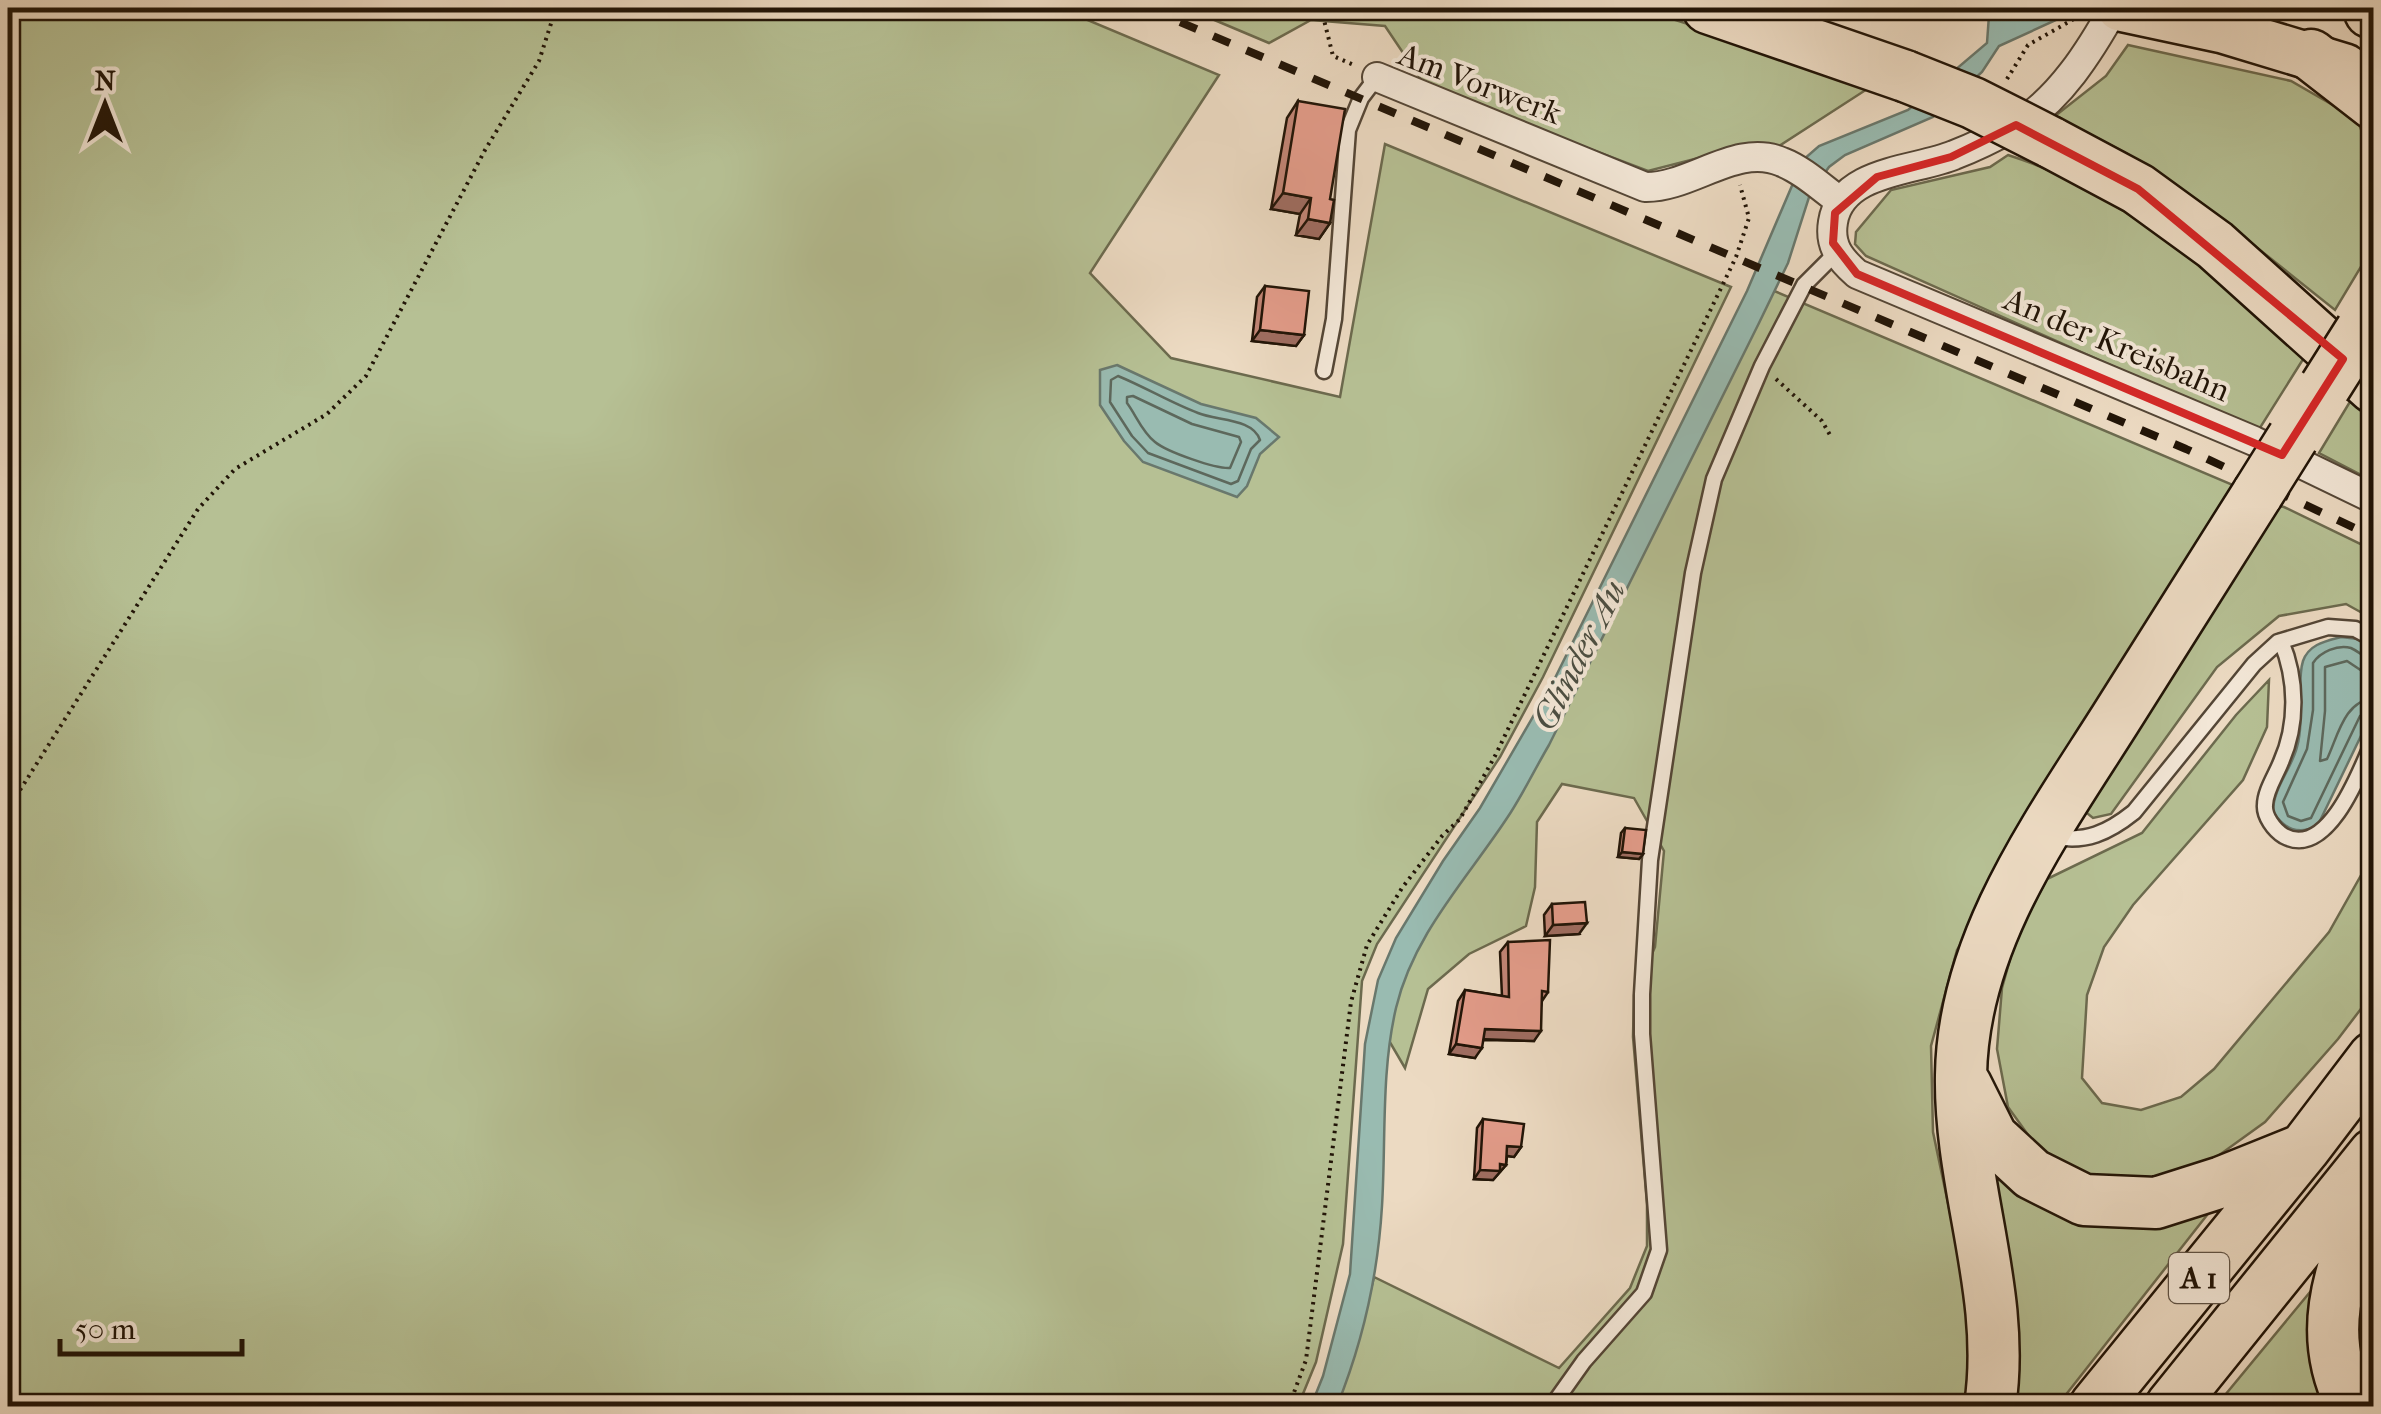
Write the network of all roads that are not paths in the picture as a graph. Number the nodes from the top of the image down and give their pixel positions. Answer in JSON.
{"nodes":[{"id":1,"x":1708,"y":8,"type":"edge"},
{"id":2,"x":2115,"y":10,"type":"edge"},
{"id":3,"x":2311,"y":55,"type":"junction"},
{"id":4,"x":1378,"y":76,"type":"joint"},
{"id":5,"x":2374,"y":76,"type":"edge"},
{"id":6,"x":2374,"y":104,"type":"edge"},
{"id":7,"x":1830,"y":194,"type":"junction"},
{"id":8,"x":1836,"y":253,"type":"junction"},
{"id":9,"x":2367,"y":320,"type":"edge"},
{"id":10,"x":1324,"y":371,"type":"dead end"},
{"id":11,"x":2374,"y":388,"type":"edge"},
{"id":12,"x":2374,"y":500,"type":"edge"},
{"id":13,"x":2374,"y":638,"type":"edge"},
{"id":14,"x":2281,"y":641,"type":"junction"},
{"id":15,"x":2374,"y":740,"type":"edge"},
{"id":16,"x":2042,"y":834,"type":"junction"},
{"id":17,"x":2374,"y":1057,"type":"edge"},
{"id":18,"x":1960,"y":1074,"type":"junction"},
{"id":19,"x":2304,"y":1149,"type":"junction"},
{"id":20,"x":2374,"y":1154,"type":"edge"},
{"id":21,"x":2374,"y":1184,"type":"edge"},
{"id":22,"x":1552,"y":1406,"type":"edge"},
{"id":23,"x":1990,"y":1406,"type":"edge"},
{"id":24,"x":2095,"y":1406,"type":"edge"},
{"id":25,"x":2172,"y":1406,"type":"edge"},
{"id":26,"x":2352,"y":1406,"type":"edge"}],
"edges":[{"from":1,"to":11,"type":"highway","bridge":true},
{"from":2,"to":3,"type":"highway"},
{"from":2,"to":7,"type":"street"},
{"from":3,"to":5,"type":"highway"},
{"from":3,"to":6,"type":"highway"},
{"from":4,"to":7,"type":"street","name":"Am Vorwerk"},
{"from":4,"to":10,"type":"lane","name":"Am Vorwerk"},
{"from":7,"to":8,"type":"street"},
{"from":8,"to":12,"type":"street","name":"An der Kreisbahn"},
{"from":8,"to":22,"type":"lane"},
{"from":9,"to":16,"type":"highway","bridge":true},
{"from":13,"to":14,"type":"lane"},
{"from":14,"to":15,"type":"lane"},
{"from":14,"to":16,"type":"lane"},
{"from":16,"to":18,"type":"highway"},
{"from":17,"to":19,"type":"highway","number":"A 1"},
{"from":18,"to":19,"type":"highway"},
{"from":18,"to":23,"type":"highway"},
{"from":19,"to":24,"type":"highway","number":"A 1"},
{"from":20,"to":25,"type":"highway","number":"A 1"},
{"from":21,"to":26,"type":"highway"}]}
